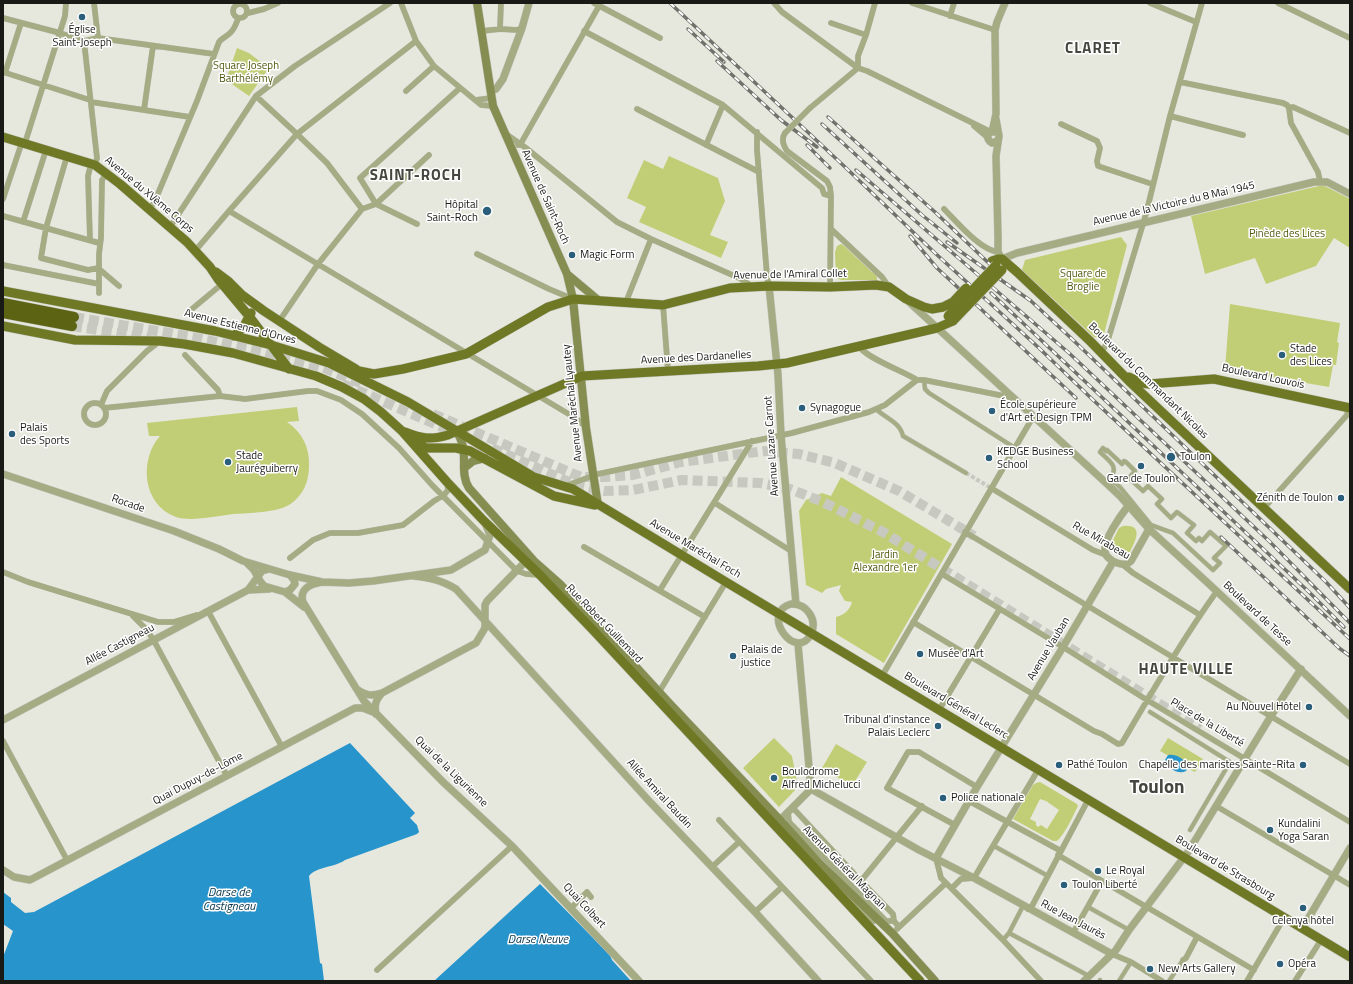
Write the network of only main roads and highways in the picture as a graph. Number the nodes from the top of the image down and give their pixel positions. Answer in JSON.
{"nodes":[{"id":1,"x":477,"y":3,"type":"edge"},
{"id":2,"x":3,"y":136,"type":"edge"},
{"id":3,"x":998,"y":261,"type":"junction"},
{"id":4,"x":210,"y":267,"type":"junction"},
{"id":5,"x":567,"y":274,"type":"junction"},
{"id":6,"x":3,"y":291,"type":"edge"},
{"id":7,"x":573,"y":299,"type":"junction"},
{"id":8,"x":598,"y":300,"type":"junction"},
{"id":9,"x":3,"y":303,"type":"edge"},
{"id":10,"x":260,"y":308,"type":"junction"},
{"id":11,"x":3,"y":313,"type":"edge"},
{"id":12,"x":249,"y":316,"type":"junction"},
{"id":13,"x":3,"y":326,"type":"edge"},
{"id":14,"x":234,"y":336,"type":"junction"},
{"id":15,"x":271,"y":345,"type":"junction"},
{"id":16,"x":329,"y":363,"type":"junction"},
{"id":17,"x":289,"y":368,"type":"junction"},
{"id":18,"x":361,"y":372,"type":"junction"},
{"id":19,"x":1124,"y":374,"type":"junction"},
{"id":20,"x":582,"y":376,"type":"junction"},
{"id":21,"x":408,"y":402,"type":"junction"},
{"id":22,"x":1349,"y":407,"type":"edge"},
{"id":23,"x":402,"y":431,"type":"junction"},
{"id":24,"x":456,"y":431,"type":"junction"},
{"id":25,"x":413,"y":443,"type":"junction"},
{"id":26,"x":464,"y":449,"type":"junction"},
{"id":27,"x":485,"y":458,"type":"junction"},
{"id":28,"x":464,"y":468,"type":"junction"},
{"id":29,"x":565,"y":486,"type":"joint"},
{"id":30,"x":598,"y":505,"type":"junction"},
{"id":31,"x":1350,"y":589,"type":"edge"},
{"id":32,"x":811,"y":633,"type":"joint"},
{"id":33,"x":655,"y":692,"type":"junction"},
{"id":34,"x":1088,"y":800,"type":"joint"},
{"id":35,"x":778,"y":822,"type":"junction"},
{"id":36,"x":1350,"y":957,"type":"edge"},
{"id":37,"x":920,"y":981,"type":"edge"},
{"id":38,"x":935,"y":981,"type":"edge"}],
"edges":[{"from":1,"to":5,"type":"main road","name":"Avenue de Saint-Roch"},
{"from":2,"to":4,"type":"main road","name":"Avenue du XVème Corps"},
{"from":3,"to":8,"type":"main road","name":"Avenue de l'Amiral Collet","bridge":true},
{"from":3,"to":19,"type":"main road","name":"Boulevard du Commandant Nicolas"},
{"from":3,"to":20,"type":"main road","name":"Avenue des Dardanelles","bridge":true},
{"from":4,"to":10,"type":"main road"},
{"from":4,"to":12,"type":"main road","name":"Avenue du XVème Corps"},
{"from":5,"to":7,"type":"main road","name":"Avenue de Saint-Roch"},
{"from":5,"to":8,"type":"main road"},
{"from":6,"to":14,"type":"main road","name":"Avenue Estienne d'Orves"},
{"from":7,"to":8,"type":"main road","name":"Avenue de l'Amiral Collet"},
{"from":7,"to":18,"type":"main road"},
{"from":7,"to":20,"type":"main road","name":"Avenue Maréchal Lyautey"},
{"from":9,"to":11,"type":"highway"},
{"from":10,"to":12,"type":"main road"},
{"from":10,"to":18,"type":"main road"},
{"from":12,"to":14,"type":"main road"},
{"from":12,"to":15,"type":"main road","name":"Avenue du XVème Corps"},
{"from":13,"to":17,"type":"main road"},
{"from":14,"to":15,"type":"main road","name":"Avenue Estienne d'Orves"},
{"from":15,"to":16,"type":"main road","name":"Avenue Estienne d'Orves"},
{"from":15,"to":17,"type":"main road","name":"Avenue du XVème Corps"},
{"from":16,"to":18,"type":"main road"},
{"from":16,"to":21,"type":"main road","name":"Avenue Estienne d'Orves"},
{"from":17,"to":23,"type":"main road"},
{"from":18,"to":21,"type":"main road"},
{"from":19,"to":22,"type":"main road","name":"Boulevard Louvois"},
{"from":19,"to":31,"type":"main road","name":"Boulevard du Commandant Nicolas"},
{"from":20,"to":24,"type":"main road","name":"Avenue des Dardanelles"},
{"from":20,"to":30,"type":"main road","name":"Avenue Maréchal Lyautey"},
{"from":21,"to":24,"type":"main road","name":"Avenue Estienne d'Orves"},
{"from":23,"to":24,"type":"main road","name":"Avenue des Dardanelles"},
{"from":23,"to":25,"type":"main road"},
{"from":24,"to":26,"type":"main road"},
{"from":24,"to":29,"type":"main road","name":"Avenue Estienne d'Orves"},
{"from":25,"to":26,"type":"main road"},
{"from":25,"to":33,"type":"main road","name":"Rue Robert Guillemard"},
{"from":26,"to":27,"type":"main road"},
{"from":26,"to":28,"type":"main road","name":"Rue Robert Guillemard"},
{"from":27,"to":28,"type":"main road"},
{"from":27,"to":30,"type":"main road"},
{"from":28,"to":33,"type":"main road","name":"Rue Robert Guillemard"},
{"from":29,"to":30,"type":"main road","name":"Avenue Maréchal Foch"},
{"from":30,"to":32,"type":"main road","name":"Avenue Maréchal Foch"},
{"from":32,"to":34,"type":"main road","name":"Boulevard Général Leclerc"},
{"from":33,"to":35,"type":"main road","name":"Rue Robert Guillemard"},
{"from":33,"to":35,"type":"main road","name":"Rue Robert Guillemard"},
{"from":34,"to":36,"type":"main road","name":"Boulevard de Strasbourg"},
{"from":35,"to":37,"type":"main road","name":"Avenue Général Magnan"},
{"from":35,"to":38,"type":"main road","name":"Avenue Général Magnan"}]}
